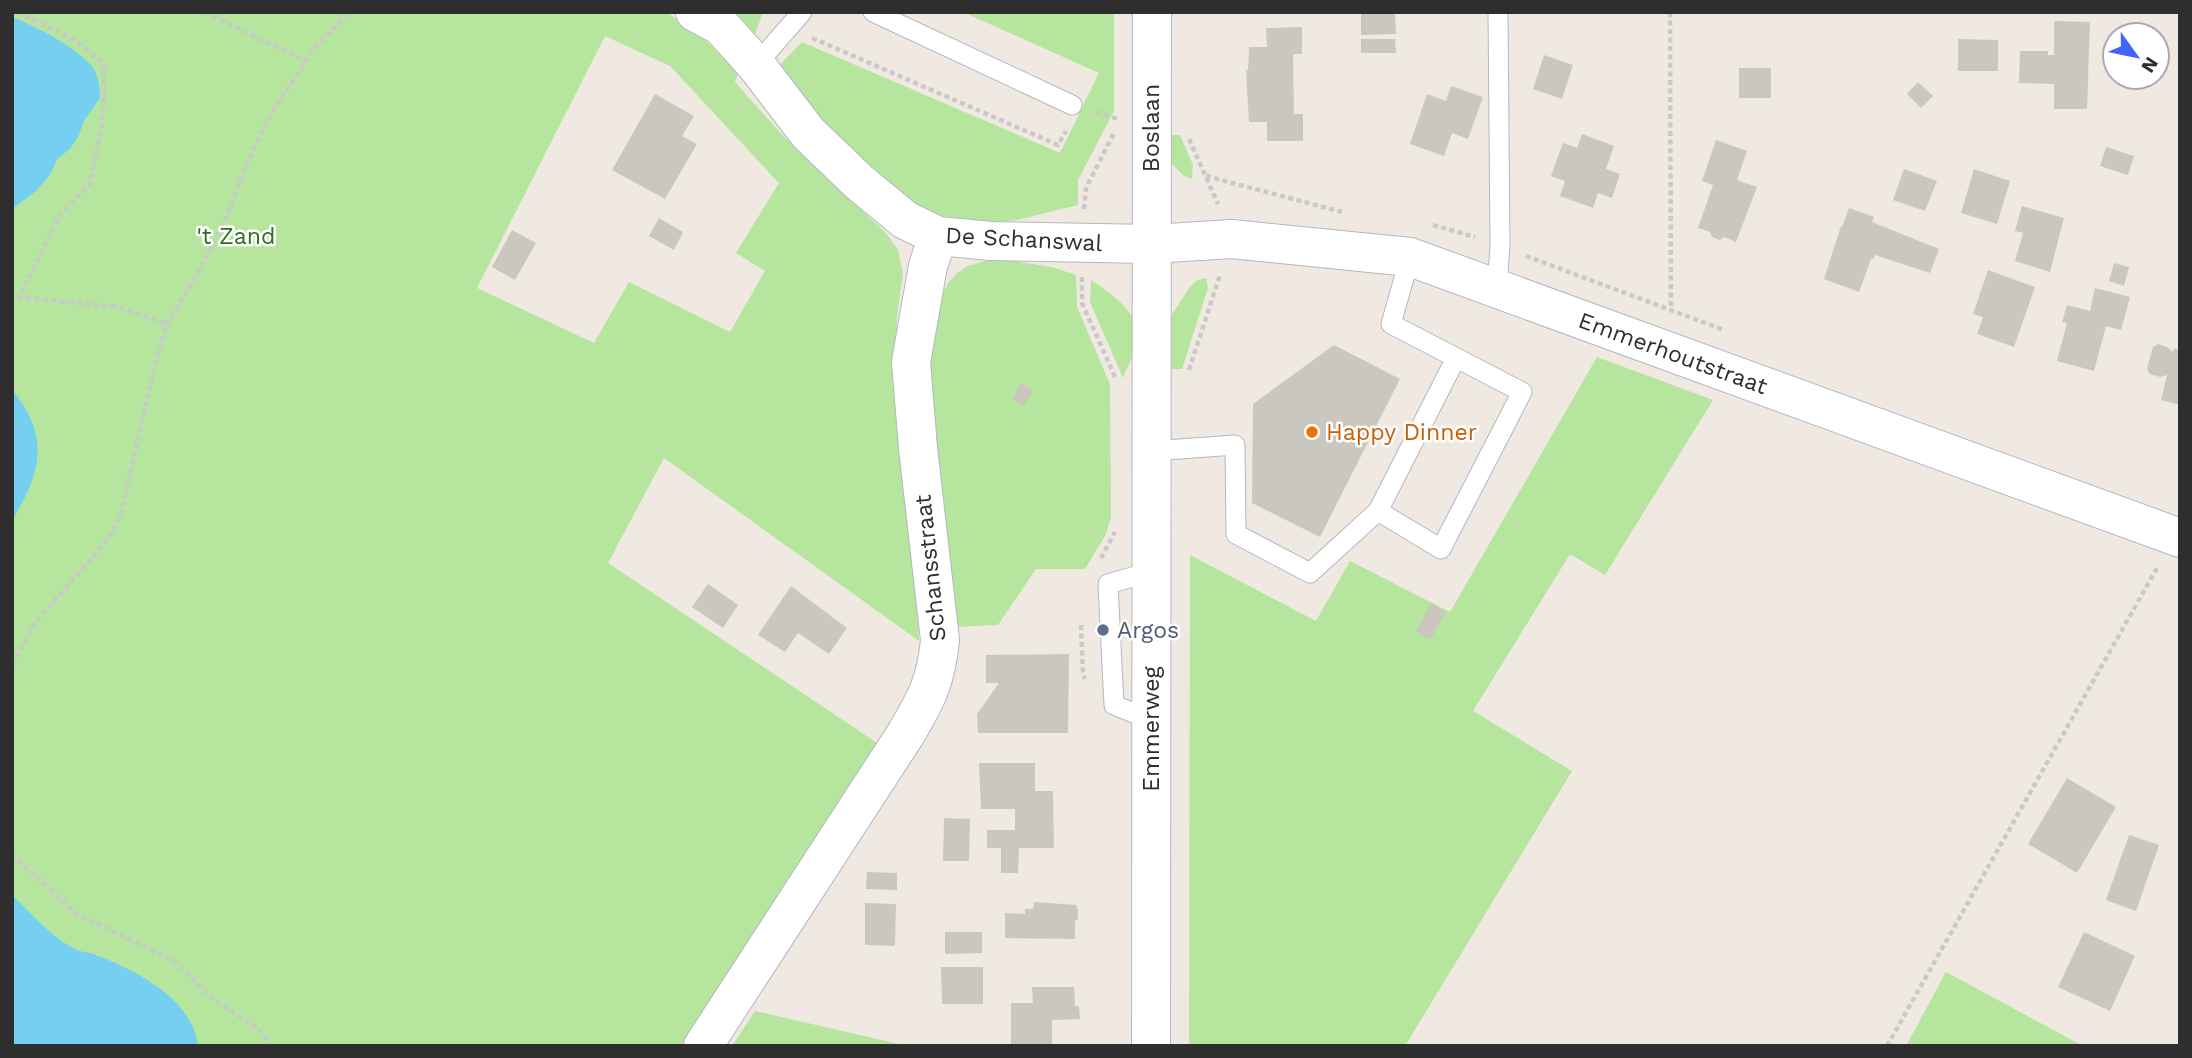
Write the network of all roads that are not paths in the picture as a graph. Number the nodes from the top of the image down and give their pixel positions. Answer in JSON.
{"nodes":[{"id":1,"x":695,"y":12,"type":"edge"},
{"id":2,"x":802,"y":12,"type":"edge"},
{"id":3,"x":873,"y":12,"type":"edge"},
{"id":4,"x":1152,"y":12,"type":"edge"},
{"id":5,"x":1498,"y":12,"type":"edge"},
{"id":6,"x":756,"y":65,"type":"junction"},
{"id":7,"x":1072,"y":105,"type":"dead end"},
{"id":8,"x":938,"y":236,"type":"junction"},
{"id":9,"x":1151,"y":244,"type":"junction"},
{"id":10,"x":1410,"y":257,"type":"junction"},
{"id":11,"x":1497,"y":288,"type":"junction"},
{"id":12,"x":1456,"y":358,"type":"junction"},
{"id":13,"x":1152,"y":452,"type":"junction"},
{"id":14,"x":1378,"y":512,"type":"junction"},
{"id":15,"x":2174,"y":536,"type":"edge"},
{"id":16,"x":703,"y":1046,"type":"edge"},
{"id":17,"x":1151,"y":1046,"type":"edge"}],
"edges":[{"from":1,"to":6,"type":"street","name":"De Schanswal"},
{"from":2,"to":6,"type":"lane"},
{"from":3,"to":7,"type":"lane"},
{"from":4,"to":9,"type":"street","name":"Boslaan"},
{"from":5,"to":11,"type":"lane"},
{"from":6,"to":8,"type":"street","name":"De Schanswal"},
{"from":8,"to":9,"type":"street","name":"De Schanswal"},
{"from":8,"to":16,"type":"street","name":"Schansstraat"},
{"from":9,"to":10,"type":"street","name":"Emmerhoutstraat"},
{"from":9,"to":13,"type":"street","name":"Emmerweg"},
{"from":10,"to":11,"type":"street","name":"Emmerhoutstraat"},
{"from":10,"to":12,"type":"lane"},
{"from":11,"to":15,"type":"street","name":"Emmerhoutstraat"},
{"from":12,"to":14,"type":"lane"},
{"from":12,"to":14,"type":"lane"},
{"from":13,"to":14,"type":"lane"},
{"from":13,"to":17,"type":"street","name":"Emmerweg"}]}
